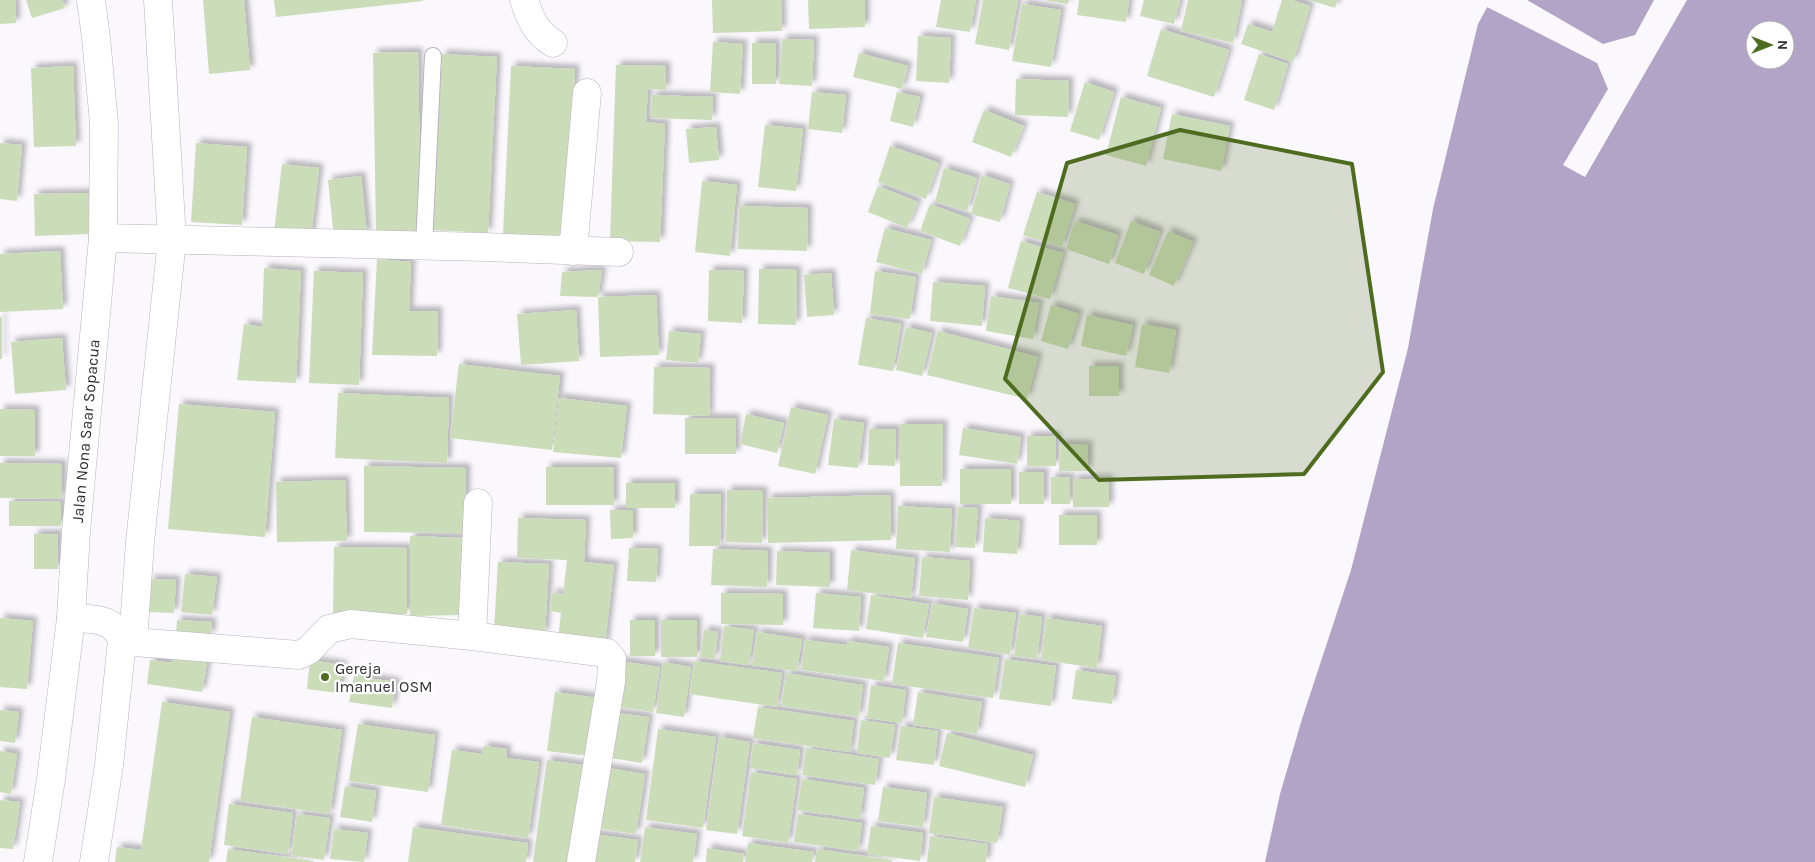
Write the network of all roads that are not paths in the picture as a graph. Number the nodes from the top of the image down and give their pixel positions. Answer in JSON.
{"nodes":[{"id":1,"x":91,"y":0,"type":"edge"},
{"id":2,"x":158,"y":0,"type":"edge"},
{"id":3,"x":524,"y":0,"type":"edge"},
{"id":4,"x":553,"y":43,"type":"dead end"},
{"id":5,"x":433,"y":56,"type":"dead end"},
{"id":6,"x":586,"y":93,"type":"dead end"},
{"id":7,"x":103,"y":238,"type":"junction"},
{"id":8,"x":172,"y":240,"type":"junction"},
{"id":9,"x":424,"y":246,"type":"junction"},
{"id":10,"x":573,"y":251,"type":"junction"},
{"id":11,"x":619,"y":252,"type":"dead end"},
{"id":12,"x":478,"y":503,"type":"dead end"},
{"id":13,"x":71,"y":618,"type":"junction"},
{"id":14,"x":472,"y":636,"type":"junction"},
{"id":15,"x":128,"y":642,"type":"junction"},
{"id":16,"x":38,"y":862,"type":"edge"},
{"id":17,"x":94,"y":862,"type":"edge"},
{"id":18,"x":581,"y":862,"type":"edge"}],
"edges":[{"from":1,"to":7,"type":"street","name":"Jalan Nona Saar Sopacua"},
{"from":2,"to":8,"type":"street"},
{"from":3,"to":4,"type":"street"},
{"from":5,"to":9,"type":"lane"},
{"from":6,"to":10,"type":"street"},
{"from":7,"to":8,"type":"street"},
{"from":7,"to":13,"type":"street","name":"Jalan Nona Saar Sopacua"},
{"from":8,"to":9,"type":"street"},
{"from":8,"to":15,"type":"street"},
{"from":9,"to":10,"type":"street"},
{"from":10,"to":11,"type":"street"},
{"from":12,"to":14,"type":"street"},
{"from":13,"to":15,"type":"street"},
{"from":13,"to":16,"type":"street","name":"Jalan Nona Saar Sopacua"},
{"from":14,"to":15,"type":"street"},
{"from":14,"to":18,"type":"street"},
{"from":15,"to":17,"type":"street"}]}
